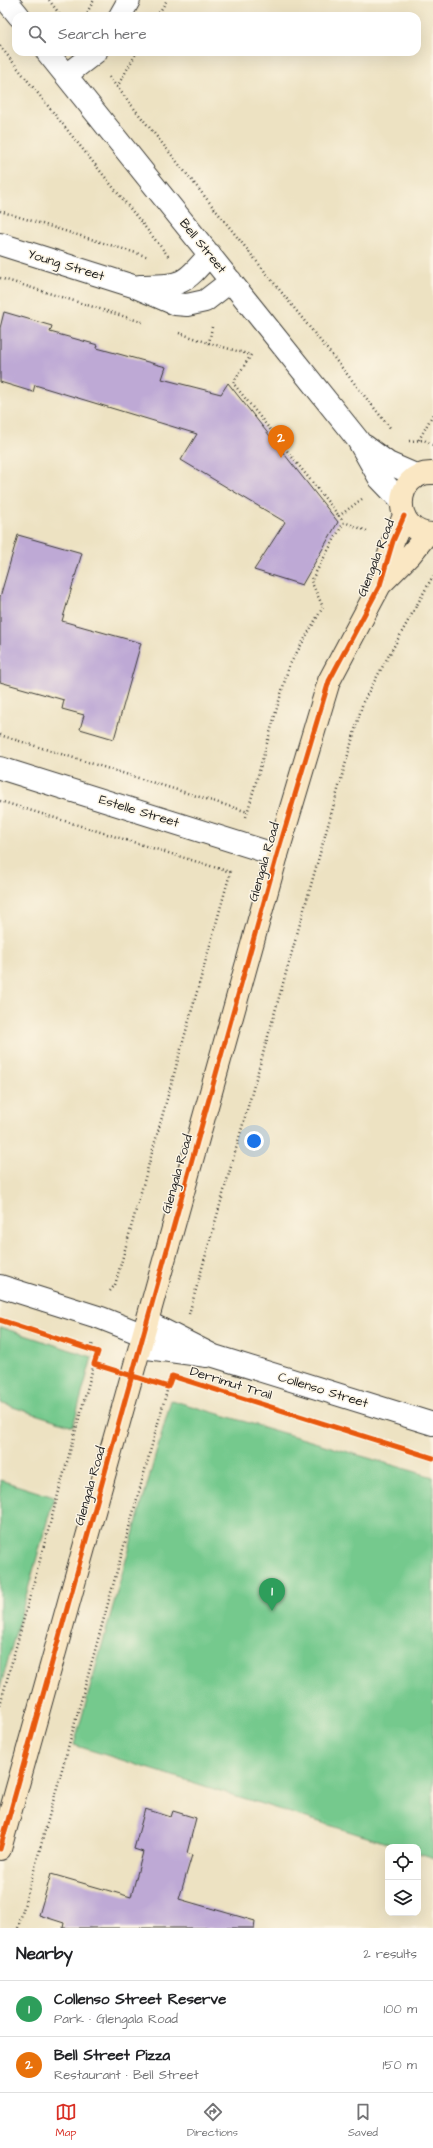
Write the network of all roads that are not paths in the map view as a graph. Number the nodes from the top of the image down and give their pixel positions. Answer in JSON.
{"nodes":[{"id":1,"x":6,"y":0,"type":"edge"},
{"id":2,"x":129,"y":0,"type":"edge"},
{"id":3,"x":16,"y":12,"type":"edge"},
{"id":4,"x":122,"y":12,"type":"edge"},
{"id":5,"x":50,"y":56,"type":"edge"},
{"id":6,"x":91,"y":56,"type":"edge"},
{"id":7,"x":66,"y":75,"type":"junction"},
{"id":8,"x":0,"y":244,"type":"edge"},
{"id":9,"x":210,"y":254,"type":"junction"},
{"id":10,"x":231,"y":281,"type":"junction"},
{"id":11,"x":133,"y":286,"type":"junction"},
{"id":12,"x":358,"y":440,"type":"junction"},
{"id":13,"x":428,"y":472,"type":"edge"},
{"id":14,"x":403,"y":509,"type":"junction"},
{"id":15,"x":430,"y":534,"type":"edge"},
{"id":16,"x":380,"y":585,"type":"junction"},
{"id":17,"x":0,"y":768,"type":"edge"},
{"id":18,"x":277,"y":855,"type":"junction"},
{"id":19,"x":0,"y":1286,"type":"edge"},
{"id":20,"x":144,"y":1335,"type":"junction"},
{"id":21,"x":433,"y":1424,"type":"edge"},
{"id":22,"x":0,"y":1849,"type":"edge"}],
"edges":[{"from":1,"to":3,"type":"street"},
{"from":2,"to":4,"type":"street"},
{"from":5,"to":7,"type":"street","name":"Bell Street"},
{"from":6,"to":7,"type":"street"},
{"from":7,"to":9,"type":"street","name":"Bell Street"},
{"from":8,"to":11,"type":"street","name":"Young Street"},
{"from":9,"to":10,"type":"street","name":"Bell Street"},
{"from":9,"to":11,"type":"street","name":"Young Street"},
{"from":10,"to":11,"type":"street","name":"Young Street"},
{"from":10,"to":12,"type":"street","name":"Bell Street"},
{"from":12,"to":13,"type":"street","name":"Bell Street"},
{"from":12,"to":14,"type":"street","name":"Bell Street"},
{"from":13,"to":14,"type":"street","name":"Glengala Road"},
{"from":14,"to":15,"type":"street"},
{"from":14,"to":16,"type":"street","name":"Glengala Road"},
{"from":15,"to":16,"type":"street","name":"Glengala Road"},
{"from":16,"to":18,"type":"street","name":"Glengala Road"},
{"from":17,"to":18,"type":"street","name":"Estelle Street"},
{"from":18,"to":20,"type":"street","name":"Glengala Road"},
{"from":19,"to":20,"type":"street","name":"Collenso Street"},
{"from":20,"to":21,"type":"street","name":"Collenso Street"},
{"from":20,"to":22,"type":"street","name":"Glengala Road"}]}
